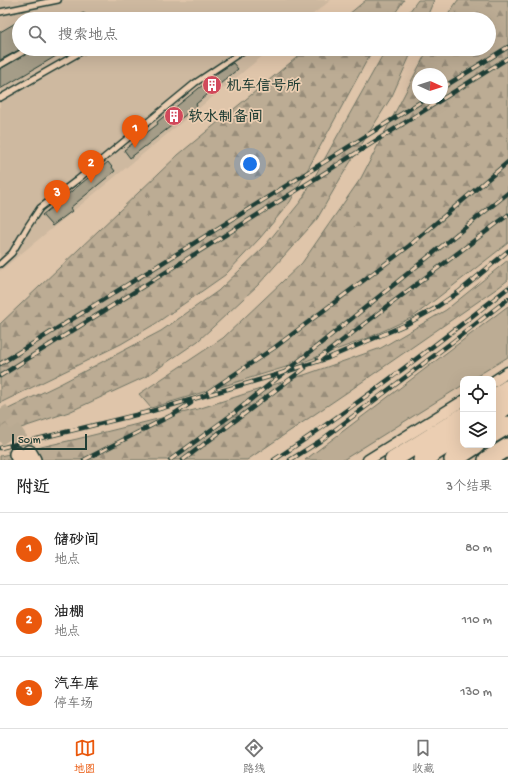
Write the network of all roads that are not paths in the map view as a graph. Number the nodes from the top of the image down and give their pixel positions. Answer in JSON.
{"nodes":[{"id":1,"x":58,"y":0,"type":"edge"},
{"id":2,"x":0,"y":12,"type":"edge"},
{"id":3,"x":16,"y":56,"type":"edge"},
{"id":4,"x":74,"y":56,"type":"edge"},
{"id":5,"x":234,"y":56,"type":"edge"},
{"id":6,"x":0,"y":65,"type":"edge"},
{"id":7,"x":0,"y":98,"type":"edge"},
{"id":8,"x":0,"y":264,"type":"edge"},
{"id":9,"x":508,"y":372,"type":"edge"},
{"id":10,"x":496,"y":380,"type":"edge"},
{"id":11,"x":508,"y":388,"type":"edge"},
{"id":12,"x":496,"y":396,"type":"edge"},
{"id":13,"x":460,"y":403,"type":"edge"},
{"id":14,"x":508,"y":405,"type":"edge"},
{"id":15,"x":496,"y":413,"type":"edge"},
{"id":16,"x":460,"y":418,"type":"edge"},
{"id":17,"x":508,"y":425,"type":"edge"},
{"id":18,"x":496,"y":432,"type":"edge"},
{"id":19,"x":460,"y":436,"type":"edge"},
{"id":20,"x":508,"y":447,"type":"edge"},
{"id":21,"x":471,"y":448,"type":"edge"},
{"id":22,"x":368,"y":460,"type":"edge"},
{"id":23,"x":393,"y":460,"type":"edge"},
{"id":24,"x":422,"y":460,"type":"edge"},
{"id":25,"x":453,"y":460,"type":"edge"},
{"id":26,"x":487,"y":460,"type":"edge"}],
"edges":[{"from":1,"to":2,"type":"lane"},
{"from":3,"to":6,"type":"lane"},
{"from":4,"to":7,"type":"lane"},
{"from":5,"to":8,"type":"lane"},
{"from":9,"to":10,"type":"street"},
{"from":11,"to":12,"type":"main road"},
{"from":13,"to":22,"type":"street"},
{"from":14,"to":15,"type":"highway"},
{"from":16,"to":23,"type":"main road"},
{"from":17,"to":18,"type":"highway"},
{"from":19,"to":24,"type":"highway"},
{"from":20,"to":26,"type":"highway"},
{"from":21,"to":25,"type":"highway"}]}
